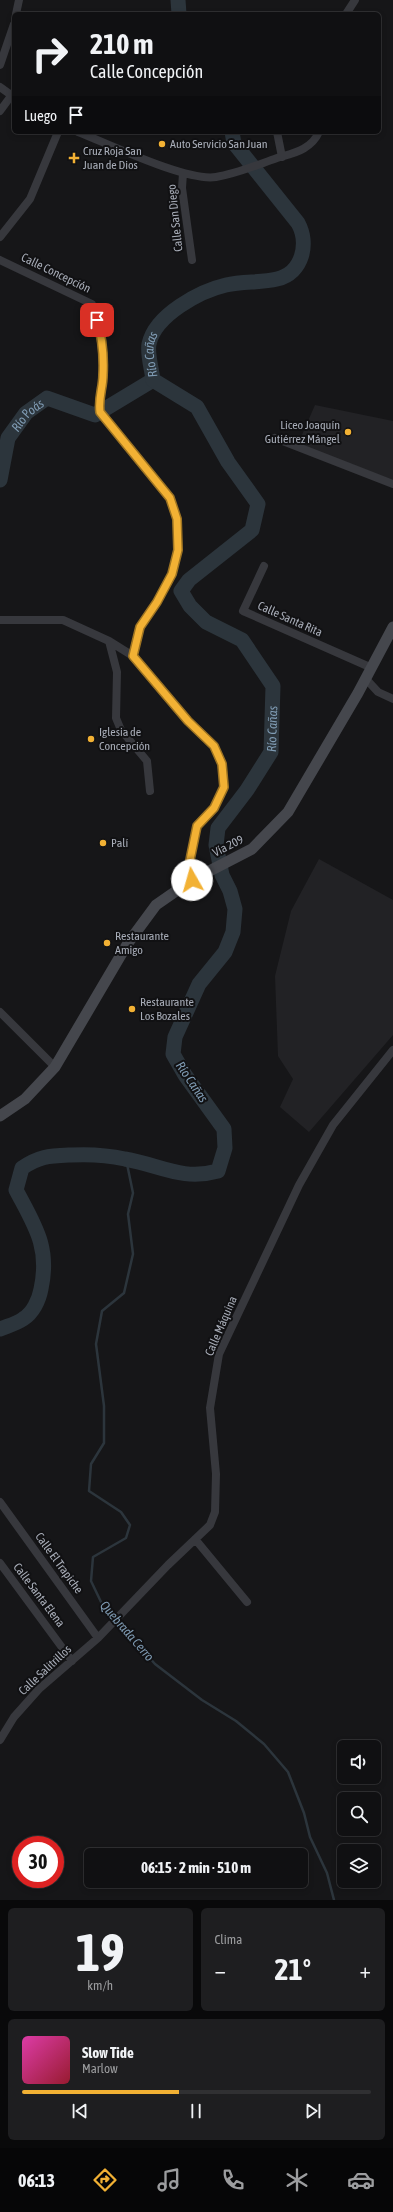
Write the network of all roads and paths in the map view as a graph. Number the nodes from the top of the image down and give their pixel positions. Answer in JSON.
{"nodes":[{"id":1,"x":19,"y":0,"type":"edge"},
{"id":2,"x":355,"y":0,"type":"edge"},
{"id":3,"x":16,"y":12,"type":"edge"},
{"id":4,"x":347,"y":12,"type":"edge"},
{"id":5,"x":12,"y":30,"type":"edge"},
{"id":6,"x":0,"y":65,"type":"edge"},
{"id":7,"x":0,"y":87,"type":"edge"},
{"id":8,"x":12,"y":96,"type":"edge"},
{"id":9,"x":0,"y":111,"type":"edge"},
{"id":10,"x":57,"y":134,"type":"edge"},
{"id":11,"x":83,"y":134,"type":"edge"},
{"id":12,"x":277,"y":134,"type":"edge"},
{"id":13,"x":317,"y":134,"type":"edge"},
{"id":14,"x":282,"y":157,"type":"junction"},
{"id":15,"x":183,"y":173,"type":"junction"},
{"id":16,"x":0,"y":237,"type":"edge"},
{"id":17,"x":0,"y":260,"type":"edge"},
{"id":18,"x":192,"y":260,"type":"dead end"},
{"id":19,"x":275,"y":438,"type":"dead end"},
{"id":20,"x":393,"y":484,"type":"edge"},
{"id":21,"x":264,"y":566,"type":"dead end"},
{"id":22,"x":0,"y":620,"type":"edge"},
{"id":23,"x":393,"y":627,"type":"edge"},
{"id":24,"x":109,"y":641,"type":"junction"},
{"id":25,"x":133,"y":656,"type":"junction"},
{"id":26,"x":372,"y":668,"type":"junction"},
{"id":27,"x":366,"y":679,"type":"junction"},
{"id":28,"x":393,"y":699,"type":"edge"},
{"id":29,"x":150,"y":791,"type":"dead end"},
{"id":30,"x":192,"y":880,"type":"junction"},
{"id":31,"x":0,"y":1012,"type":"edge"},
{"id":32,"x":393,"y":1050,"type":"edge"},
{"id":33,"x":55,"y":1067,"type":"junction"},
{"id":34,"x":0,"y":1116,"type":"edge"},
{"id":35,"x":0,"y":1502,"type":"edge"},
{"id":36,"x":195,"y":1539,"type":"junction"},
{"id":37,"x":0,"y":1564,"type":"edge"},
{"id":38,"x":247,"y":1602,"type":"dead end"},
{"id":39,"x":113,"y":1623,"type":"joint"},
{"id":40,"x":98,"y":1638,"type":"junction"},
{"id":41,"x":72,"y":1661,"type":"junction"},
{"id":42,"x":0,"y":1740,"type":"edge"}],
"edges":[{"from":1,"to":3,"type":"street"},
{"from":2,"to":4,"type":"street"},
{"from":5,"to":6,"type":"street"},
{"from":7,"to":8,"type":"street"},
{"from":8,"to":9,"type":"street"},
{"from":10,"to":16,"type":"street"},
{"from":11,"to":15,"type":"street"},
{"from":12,"to":14,"type":"street"},
{"from":13,"to":14,"type":"street"},
{"from":14,"to":15,"type":"street"},
{"from":15,"to":18,"type":"street","name":"Calle San Diego"},
{"from":17,"to":25,"type":"street","name":"Calle Concepción"},
{"from":19,"to":20,"type":"street"},
{"from":21,"to":26,"type":"street","name":"Calle Santa Rita"},
{"from":22,"to":24,"type":"street"},
{"from":23,"to":26,"type":"main road","name":"Vía 209"},
{"from":24,"to":25,"type":"street"},
{"from":24,"to":29,"type":"street"},
{"from":25,"to":30,"type":"street"},
{"from":26,"to":27,"type":"main road","name":"Vía 209"},
{"from":27,"to":28,"type":"street"},
{"from":27,"to":30,"type":"main road","name":"Vía 209"},
{"from":30,"to":33,"type":"main road","name":"Vía 209"},
{"from":31,"to":33,"type":"street"},
{"from":32,"to":36,"type":"street","name":"Calle Máquina"},
{"from":33,"to":34,"type":"main road","name":"Vía 209"},
{"from":35,"to":40,"type":"street","name":"Calle El Trapiche"},
{"from":36,"to":38,"type":"street"},
{"from":36,"to":39,"type":"street","name":"Calle Máquina"},
{"from":37,"to":41,"type":"street","name":"Calle Santa Elena"},
{"from":39,"to":40,"type":"street","name":"Calle Salitrillos"},
{"from":40,"to":41,"type":"street","name":"Calle Salitrillos"},
{"from":41,"to":42,"type":"street","name":"Calle Salitrillos"}]}
